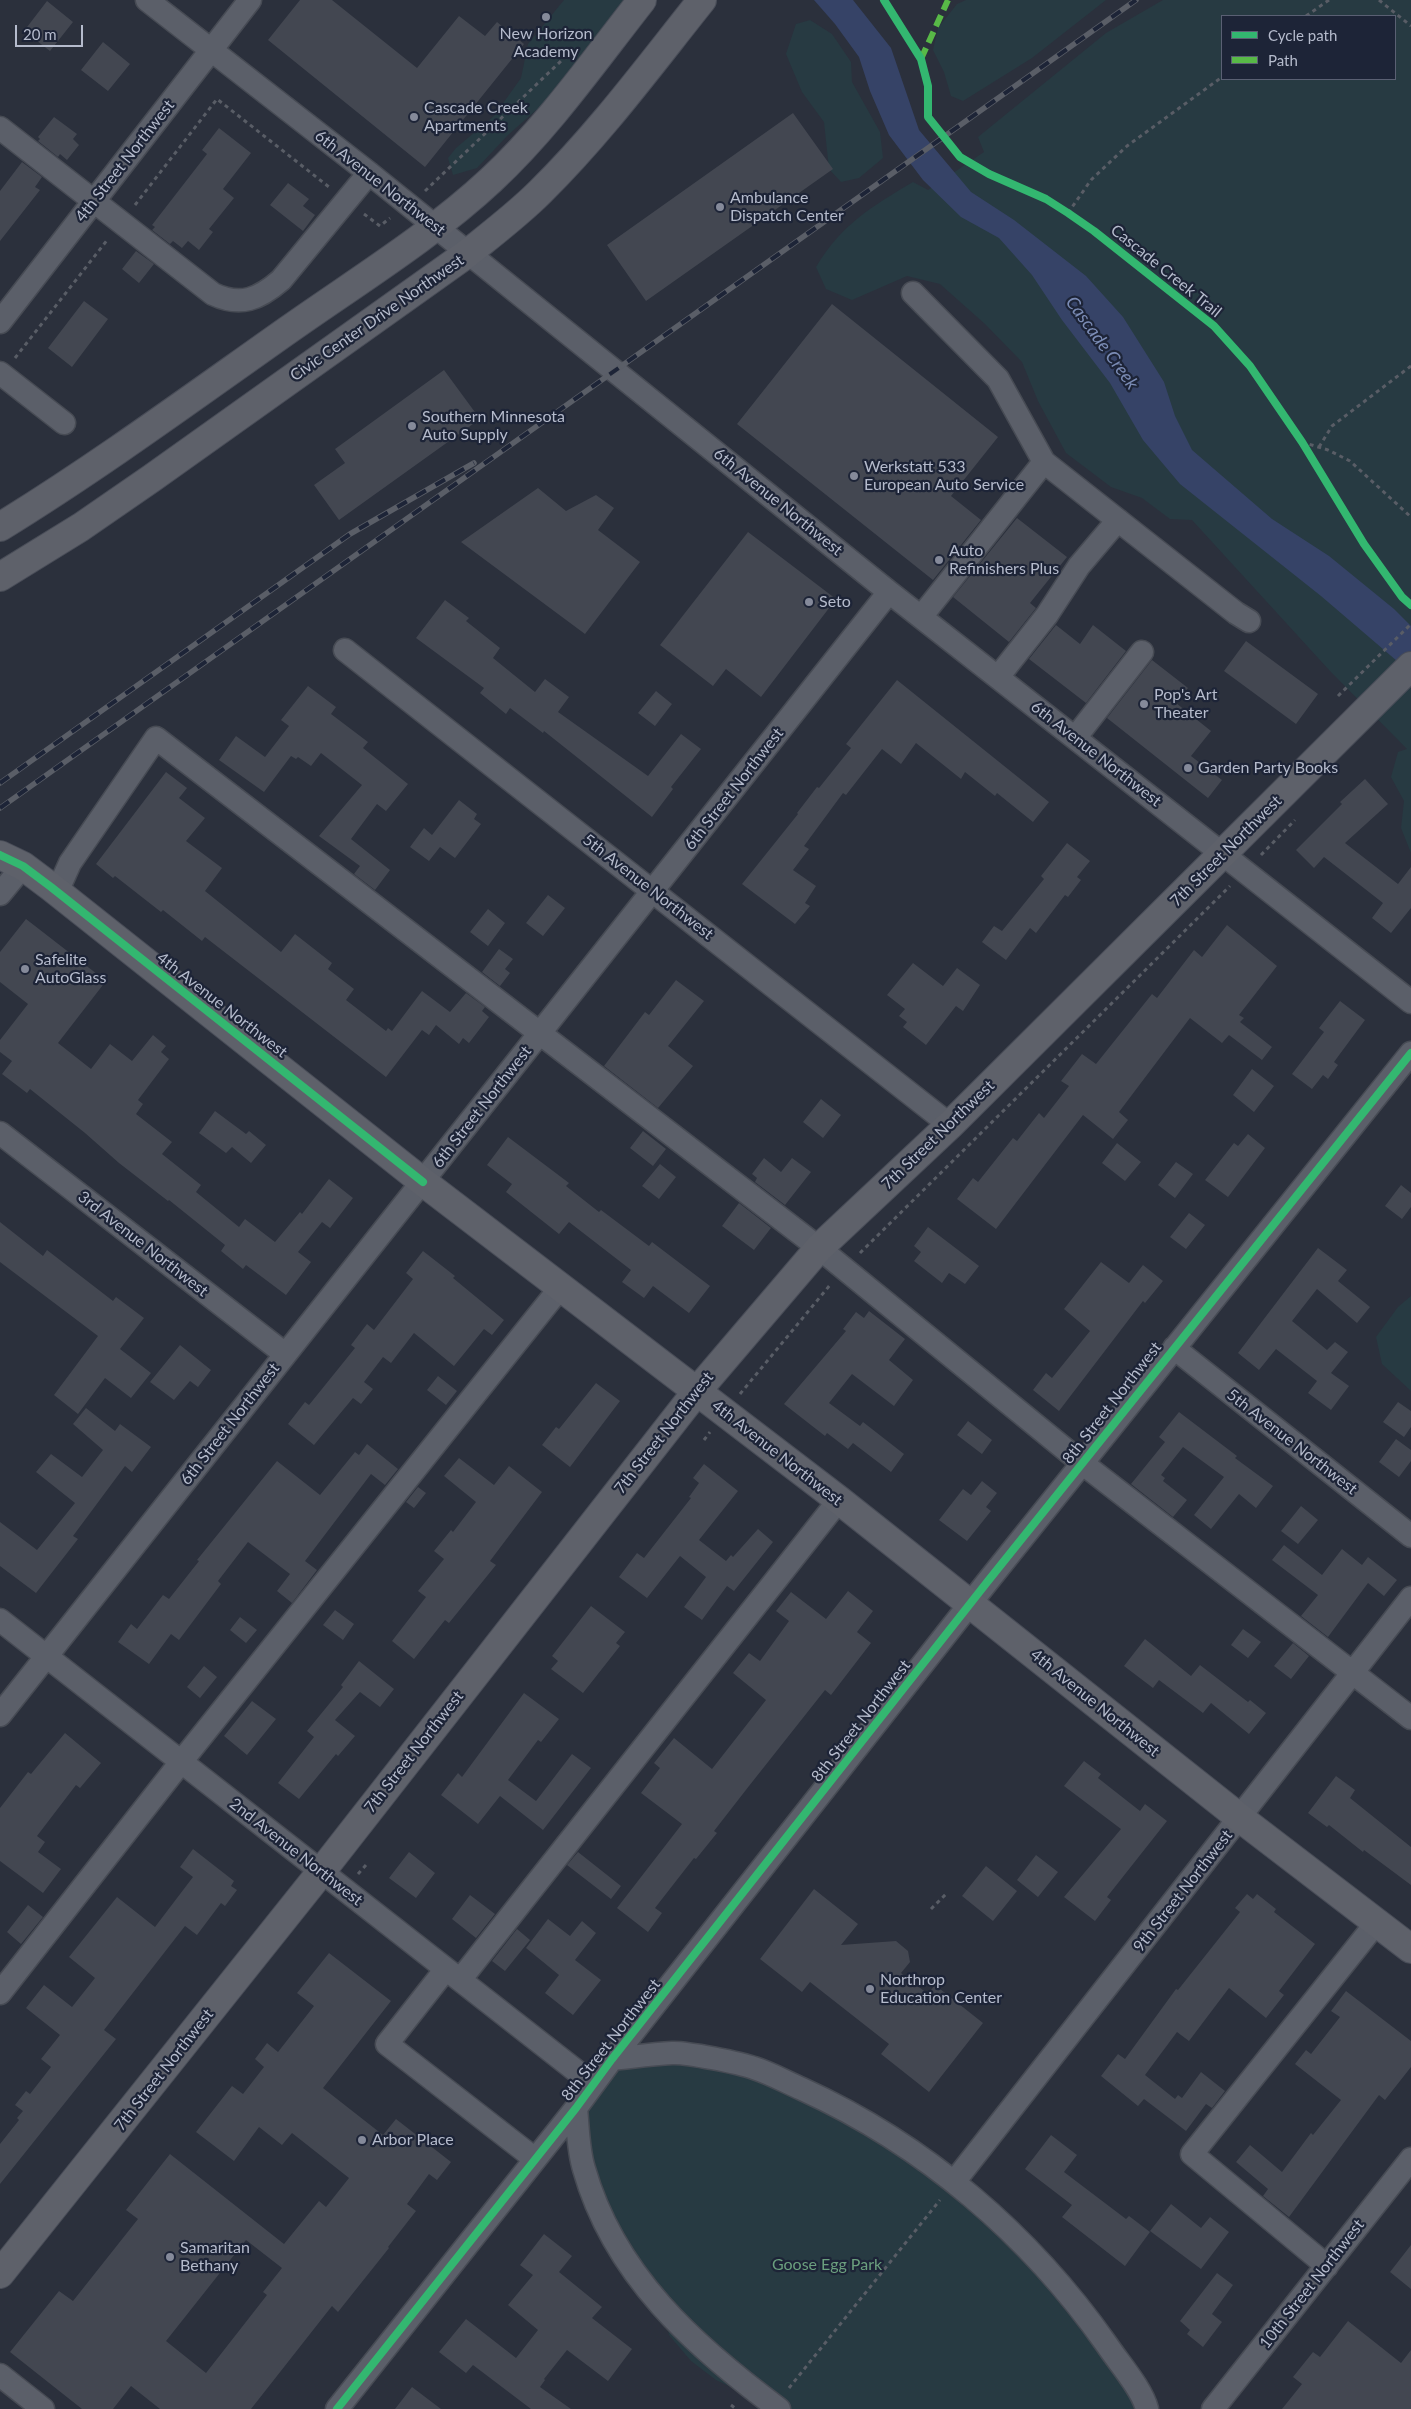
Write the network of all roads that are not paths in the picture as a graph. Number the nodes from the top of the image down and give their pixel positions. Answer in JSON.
{"nodes":[{"id":1,"x":147,"y":0,"type":"edge"},
{"id":2,"x":250,"y":0,"type":"edge"},
{"id":3,"x":642,"y":0,"type":"edge"},
{"id":4,"x":702,"y":0,"type":"edge"},
{"id":5,"x":210,"y":50,"type":"junction"},
{"id":6,"x":0,"y":128,"type":"edge"},
{"id":7,"x":369,"y":173,"type":"junction"},
{"id":8,"x":93,"y":202,"type":"junction"},
{"id":9,"x":435,"y":226,"type":"junction"},
{"id":10,"x":468,"y":253,"type":"junction"},
{"id":11,"x":913,"y":293,"type":"dead end"},
{"id":12,"x":0,"y":322,"type":"edge"},
{"id":13,"x":0,"y":373,"type":"edge"},
{"id":14,"x":64,"y":423,"type":"dead end"},
{"id":15,"x":1044,"y":462,"type":"junction"},
{"id":16,"x":1118,"y":520,"type":"junction"},
{"id":17,"x":0,"y":527,"type":"edge"},
{"id":18,"x":0,"y":577,"type":"edge"},
{"id":19,"x":889,"y":592,"type":"junction"},
{"id":20,"x":921,"y":617,"type":"junction"},
{"id":21,"x":1249,"y":620,"type":"dead end"},
{"id":22,"x":345,"y":650,"type":"dead end"},
{"id":23,"x":1142,"y":652,"type":"dead end"},
{"id":24,"x":1411,"y":666,"type":"edge"},
{"id":25,"x":998,"y":677,"type":"junction"},
{"id":26,"x":1076,"y":738,"type":"junction"},
{"id":27,"x":0,"y":840,"type":"edge"},
{"id":28,"x":1224,"y":854,"type":"junction"},
{"id":29,"x":11,"y":861,"type":"edge"},
{"id":30,"x":654,"y":891,"type":"junction"},
{"id":31,"x":57,"y":892,"type":"junction"},
{"id":32,"x":0,"y":894,"type":"edge"},
{"id":33,"x":1411,"y":1002,"type":"edge"},
{"id":34,"x":540,"y":1034,"type":"junction"},
{"id":35,"x":1411,"y":1053,"type":"edge"},
{"id":36,"x":950,"y":1125,"type":"junction"},
{"id":37,"x":0,"y":1133,"type":"edge"},
{"id":38,"x":423,"y":1182,"type":"junction"},
{"id":39,"x":819,"y":1248,"type":"junction"},
{"id":40,"x":560,"y":1288,"type":"junction"},
{"id":41,"x":1174,"y":1348,"type":"junction"},
{"id":42,"x":285,"y":1354,"type":"junction"},
{"id":43,"x":697,"y":1391,"type":"junction"},
{"id":44,"x":1082,"y":1463,"type":"junction"},
{"id":45,"x":839,"y":1500,"type":"junction"},
{"id":46,"x":1411,"y":1536,"type":"edge"},
{"id":47,"x":1411,"y":1598,"type":"edge"},
{"id":48,"x":971,"y":1603,"type":"junction"},
{"id":49,"x":0,"y":1620,"type":"edge"},
{"id":50,"x":47,"y":1657,"type":"junction"},
{"id":51,"x":1352,"y":1674,"type":"junction"},
{"id":52,"x":0,"y":1715,"type":"edge"},
{"id":53,"x":1411,"y":1718,"type":"edge"},
{"id":54,"x":181,"y":1762,"type":"junction"},
{"id":55,"x":1240,"y":1818,"type":"junction"},
{"id":56,"x":321,"y":1872,"type":"junction"},
{"id":57,"x":1377,"y":1922,"type":"junction"},
{"id":58,"x":1411,"y":1949,"type":"edge"},
{"id":59,"x":453,"y":1975,"type":"junction"},
{"id":60,"x":0,"y":1993,"type":"edge"},
{"id":61,"x":612,"y":2059,"type":"junction"},
{"id":62,"x":593,"y":2084,"type":"junction"},
{"id":63,"x":576,"y":2108,"type":"junction"},
{"id":64,"x":535,"y":2159,"type":"junction"},
{"id":65,"x":1411,"y":2159,"type":"edge"},
{"id":66,"x":954,"y":2182,"type":"junction"},
{"id":67,"x":1327,"y":2266,"type":"junction"},
{"id":68,"x":0,"y":2274,"type":"edge"},
{"id":69,"x":0,"y":2375,"type":"edge"},
{"id":70,"x":31,"y":2405,"type":"edge"},
{"id":71,"x":776,"y":2408,"type":"edge"},
{"id":72,"x":337,"y":2409,"type":"edge"},
{"id":73,"x":1147,"y":2409,"type":"edge"},
{"id":74,"x":1213,"y":2409,"type":"edge"}],
"edges":[{"from":1,"to":5,"type":"street","name":"6th Avenue Northwest"},
{"from":2,"to":5,"type":"street","name":"4th Street Northwest"},
{"from":3,"to":9,"type":"main road"},
{"from":4,"to":10,"type":"main road","name":"Civic Center Drive Northwest"},
{"from":5,"to":7,"type":"street","name":"6th Avenue Northwest"},
{"from":5,"to":8,"type":"street","name":"4th Street Northwest"},
{"from":6,"to":8,"type":"street"},
{"from":7,"to":8,"type":"street"},
{"from":7,"to":9,"type":"street","name":"6th Avenue Northwest"},
{"from":8,"to":12,"type":"street","name":"4th Street Northwest"},
{"from":9,"to":10,"type":"street","name":"6th Avenue Northwest"},
{"from":9,"to":17,"type":"main road"},
{"from":10,"to":18,"type":"main road","name":"Civic Center Drive Northwest"},
{"from":10,"to":19,"type":"street","name":"6th Avenue Northwest"},
{"from":11,"to":15,"type":"street"},
{"from":13,"to":14,"type":"street"},
{"from":15,"to":16,"type":"street"},
{"from":15,"to":20,"type":"street"},
{"from":16,"to":21,"type":"street"},
{"from":16,"to":25,"type":"street"},
{"from":19,"to":20,"type":"street","name":"6th Avenue Northwest"},
{"from":19,"to":30,"type":"street","name":"6th Street Northwest"},
{"from":20,"to":25,"type":"street","name":"6th Avenue Northwest"},
{"from":22,"to":30,"type":"street","name":"5th Avenue Northwest"},
{"from":23,"to":26,"type":"street"},
{"from":24,"to":28,"type":"main road","name":"7th Street Northwest"},
{"from":25,"to":26,"type":"street","name":"6th Avenue Northwest"},
{"from":26,"to":28,"type":"street","name":"6th Avenue Northwest"},
{"from":27,"to":29,"type":"main road","name":"4th Avenue Northwest"},
{"from":28,"to":33,"type":"street","name":"6th Avenue Northwest"},
{"from":28,"to":36,"type":"main road","name":"7th Street Northwest"},
{"from":29,"to":31,"type":"main road","name":"4th Avenue Northwest"},
{"from":29,"to":32,"type":"street"},
{"from":30,"to":34,"type":"street","name":"6th Street Northwest"},
{"from":30,"to":36,"type":"street","name":"5th Avenue Northwest"},
{"from":31,"to":34,"type":"street"},
{"from":31,"to":38,"type":"main road","name":"4th Avenue Northwest"},
{"from":34,"to":38,"type":"street","name":"6th Street Northwest"},
{"from":34,"to":39,"type":"street"},
{"from":35,"to":41,"type":"street","name":"8th Street Northwest"},
{"from":36,"to":39,"type":"main road","name":"7th Street Northwest"},
{"from":37,"to":42,"type":"street","name":"3rd Avenue Northwest"},
{"from":38,"to":40,"type":"main road","name":"4th Avenue Northwest"},
{"from":38,"to":42,"type":"street","name":"6th Street Northwest"},
{"from":39,"to":43,"type":"main road","name":"7th Street Northwest"},
{"from":39,"to":44,"type":"street"},
{"from":40,"to":43,"type":"main road","name":"4th Avenue Northwest"},
{"from":40,"to":54,"type":"street"},
{"from":41,"to":44,"type":"street","name":"8th Street Northwest"},
{"from":41,"to":46,"type":"street","name":"5th Avenue Northwest"},
{"from":42,"to":50,"type":"street","name":"6th Street Northwest"},
{"from":43,"to":45,"type":"main road","name":"4th Avenue Northwest"},
{"from":43,"to":56,"type":"main road","name":"7th Street Northwest"},
{"from":44,"to":48,"type":"street","name":"8th Street Northwest"},
{"from":44,"to":51,"type":"street"},
{"from":45,"to":48,"type":"main road","name":"4th Avenue Northwest"},
{"from":45,"to":59,"type":"street"},
{"from":47,"to":51,"type":"street","name":"9th Street Northwest"},
{"from":48,"to":55,"type":"main road","name":"4th Avenue Northwest"},
{"from":48,"to":61,"type":"street","name":"8th Street Northwest"},
{"from":49,"to":50,"type":"street","name":"2nd Avenue Northwest"},
{"from":50,"to":52,"type":"street","name":"6th Street Northwest"},
{"from":50,"to":54,"type":"street","name":"2nd Avenue Northwest"},
{"from":51,"to":53,"type":"street"},
{"from":51,"to":55,"type":"street","name":"9th Street Northwest"},
{"from":54,"to":56,"type":"street","name":"2nd Avenue Northwest"},
{"from":54,"to":60,"type":"street"},
{"from":55,"to":57,"type":"main road","name":"4th Avenue Northwest"},
{"from":55,"to":66,"type":"street","name":"9th Street Northwest"},
{"from":56,"to":59,"type":"street","name":"2nd Avenue Northwest"},
{"from":56,"to":68,"type":"main road","name":"7th Street Northwest"},
{"from":57,"to":58,"type":"main road","name":"4th Avenue Northwest"},
{"from":57,"to":67,"type":"street"},
{"from":59,"to":62,"type":"street","name":"2nd Avenue Northwest"},
{"from":59,"to":64,"type":"street"},
{"from":61,"to":62,"type":"street","name":"8th Street Northwest"},
{"from":61,"to":66,"type":"street"},
{"from":62,"to":63,"type":"street","name":"8th Street Northwest"},
{"from":63,"to":64,"type":"street","name":"8th Street Northwest"},
{"from":63,"to":71,"type":"street"},
{"from":64,"to":72,"type":"street","name":"8th Street Northwest"},
{"from":65,"to":67,"type":"street","name":"10th Street Northwest"},
{"from":66,"to":73,"type":"street"},
{"from":67,"to":74,"type":"street","name":"10th Street Northwest"},
{"from":69,"to":70,"type":"street"}]}
